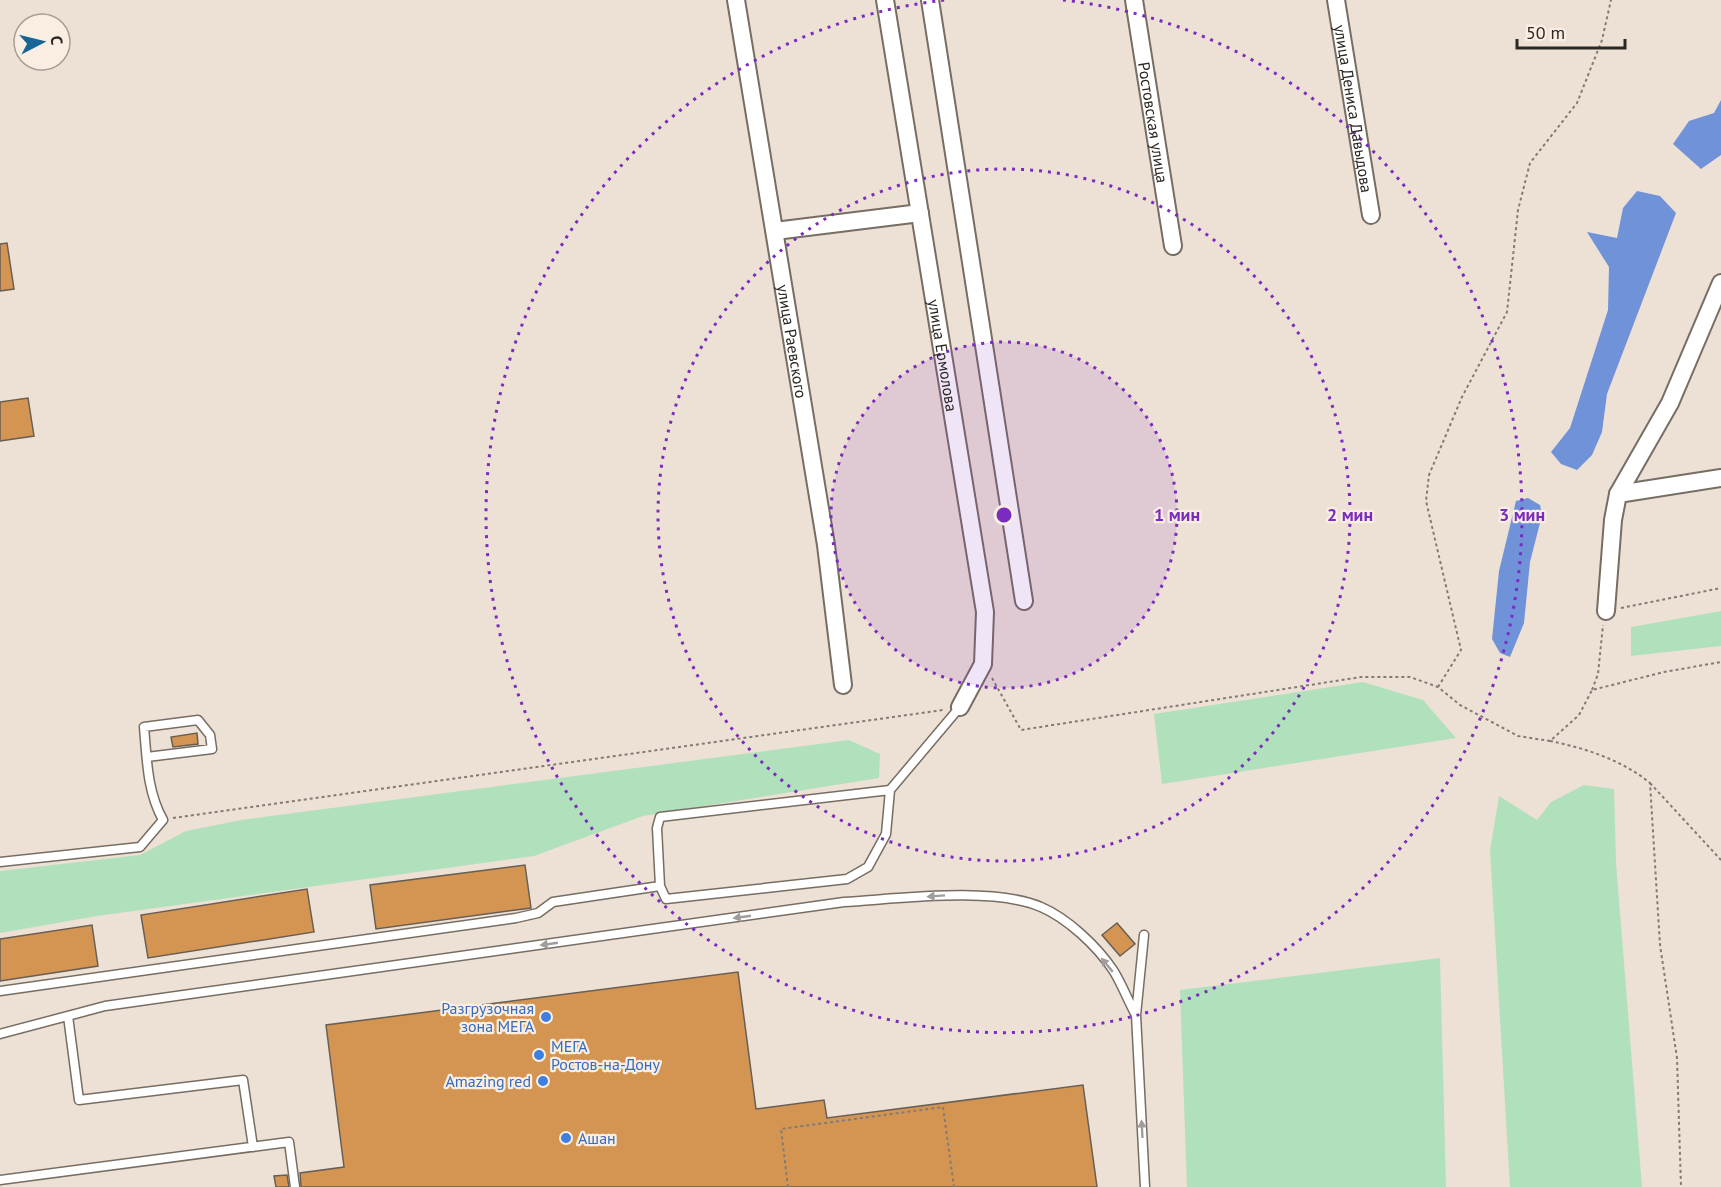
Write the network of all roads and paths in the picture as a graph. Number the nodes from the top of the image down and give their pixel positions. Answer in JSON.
{"nodes":[{"id":1,"x":736,"y":0,"type":"edge"},
{"id":2,"x":885,"y":0,"type":"edge"},
{"id":3,"x":930,"y":0,"type":"edge"},
{"id":4,"x":1134,"y":0,"type":"edge"},
{"id":5,"x":1336,"y":0,"type":"edge"},
{"id":6,"x":1611,"y":0,"type":"edge"},
{"id":7,"x":920,"y":213,"type":"junction"},
{"id":8,"x":1371,"y":215,"type":"dead end"},
{"id":9,"x":775,"y":231,"type":"junction"},
{"id":10,"x":1173,"y":246,"type":"dead end"},
{"id":11,"x":1721,"y":283,"type":"edge"},
{"id":12,"x":1716,"y":299,"type":"edge"},
{"id":13,"x":1721,"y":478,"type":"edge"},
{"id":14,"x":1618,"y":494,"type":"junction"},
{"id":15,"x":1721,"y":588,"type":"edge"},
{"id":16,"x":1024,"y":601,"type":"dead end"},
{"id":17,"x":1606,"y":611,"type":"junction"},
{"id":18,"x":1721,"y":662,"type":"edge"},
{"id":19,"x":983,"y":664,"type":"junction"},
{"id":20,"x":843,"y":685,"type":"dead end"},
{"id":21,"x":1438,"y":687,"type":"junction"},
{"id":22,"x":1592,"y":690,"type":"junction"},
{"id":23,"x":960,"y":707,"type":"junction"},
{"id":24,"x":1550,"y":741,"type":"junction"},
{"id":25,"x":147,"y":758,"type":"junction"},
{"id":26,"x":1650,"y":783,"type":"junction"},
{"id":27,"x":890,"y":790,"type":"junction"},
{"id":28,"x":163,"y":820,"type":"junction"},
{"id":29,"x":1721,"y":860,"type":"edge"},
{"id":30,"x":0,"y":862,"type":"edge"},
{"id":31,"x":660,"y":886,"type":"junction"},
{"id":32,"x":1144,"y":935,"type":"dead end"},
{"id":33,"x":0,"y":991,"type":"edge"},
{"id":34,"x":68,"y":1016,"type":"junction"},
{"id":35,"x":1136,"y":1016,"type":"junction"},
{"id":36,"x":0,"y":1034,"type":"edge"},
{"id":37,"x":253,"y":1147,"type":"junction"},
{"id":38,"x":0,"y":1180,"type":"edge"},
{"id":39,"x":295,"y":1187,"type":"edge"},
{"id":40,"x":788,"y":1187,"type":"edge"},
{"id":41,"x":954,"y":1187,"type":"edge"},
{"id":42,"x":1145,"y":1187,"type":"edge"},
{"id":43,"x":1681,"y":1187,"type":"edge"}],
"edges":[{"from":1,"to":9,"type":"street","name":"улица Раевского"},
{"from":2,"to":7,"type":"street","name":"улица Ермолова"},
{"from":3,"to":16,"type":"street"},
{"from":4,"to":10,"type":"street","name":"Ростовская улица"},
{"from":5,"to":8,"type":"street","name":"улица Дениса Давыдова"},
{"from":6,"to":21,"type":"path"},
{"from":7,"to":9,"type":"street"},
{"from":7,"to":19,"type":"street","name":"улица Ермолова"},
{"from":9,"to":20,"type":"street","name":"улица Раевского"},
{"from":11,"to":12,"type":"street"},
{"from":12,"to":14,"type":"street"},
{"from":13,"to":14,"type":"street"},
{"from":14,"to":17,"type":"street"},
{"from":15,"to":17,"type":"path"},
{"from":17,"to":22,"type":"path"},
{"from":18,"to":22,"type":"path"},
{"from":19,"to":21,"type":"path"},
{"from":19,"to":23,"type":"street","name":"улица Ермолова"},
{"from":21,"to":24,"type":"path"},
{"from":22,"to":24,"type":"path"},
{"from":23,"to":27,"type":"lane"},
{"from":23,"to":28,"type":"path"},
{"from":24,"to":26,"type":"path"},
{"from":25,"to":25,"type":"lane"},
{"from":25,"to":28,"type":"lane"},
{"from":26,"to":29,"type":"path"},
{"from":26,"to":43,"type":"path"},
{"from":27,"to":31,"type":"lane"},
{"from":27,"to":31,"type":"lane"},
{"from":28,"to":30,"type":"lane"},
{"from":31,"to":33,"type":"lane"},
{"from":32,"to":35,"type":"lane"},
{"from":35,"to":34,"type":"lane","one_way":true},
{"from":34,"to":36,"type":"lane"},
{"from":34,"to":37,"type":"lane"},
{"from":42,"to":35,"type":"lane","one_way":true},
{"from":37,"to":38,"type":"lane"},
{"from":37,"to":39,"type":"lane"},
{"from":40,"to":41,"type":"path"}]}
